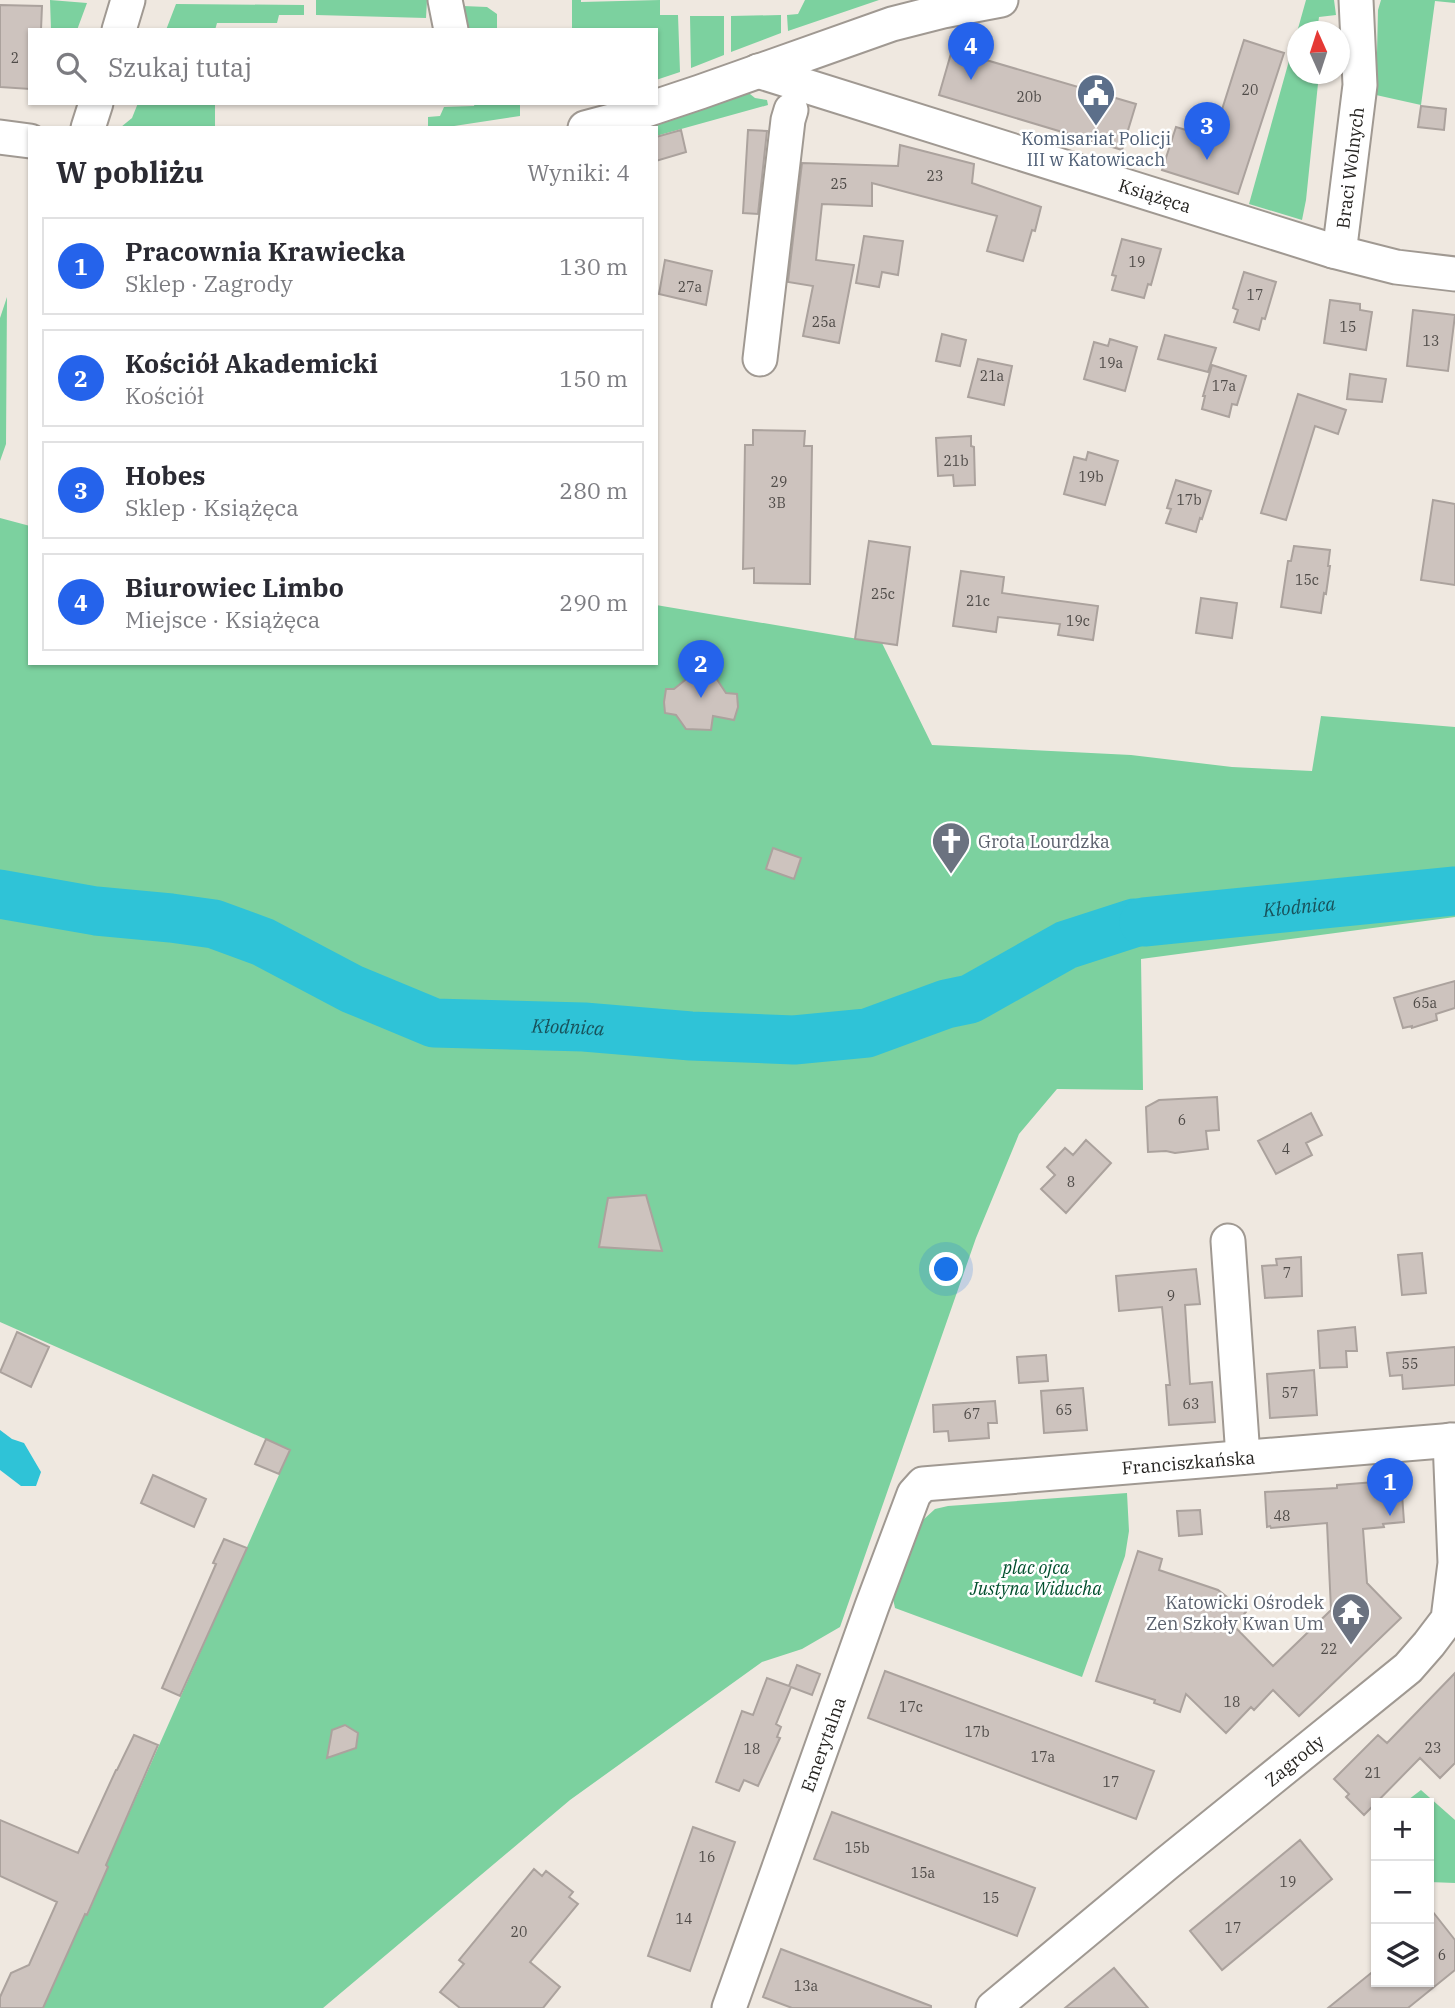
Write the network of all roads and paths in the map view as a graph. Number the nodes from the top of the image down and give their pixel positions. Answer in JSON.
{"nodes":[{"id":1,"x":128,"y":0,"type":"edge"},
{"id":2,"x":445,"y":0,"type":"edge"},
{"id":3,"x":1001,"y":0,"type":"edge"},
{"id":4,"x":1356,"y":0,"type":"edge"},
{"id":5,"x":120,"y":28,"type":"edge"},
{"id":6,"x":450,"y":28,"type":"edge"},
{"id":7,"x":816,"y":50,"type":"junction"},
{"id":8,"x":758,"y":71,"type":"junction"},
{"id":9,"x":818,"y":89,"type":"junction"},
{"id":10,"x":95,"y":105,"type":"edge"},
{"id":11,"x":791,"y":110,"type":"dead end"},
{"id":12,"x":89,"y":126,"type":"edge"},
{"id":13,"x":593,"y":126,"type":"edge"},
{"id":14,"x":0,"y":137,"type":"edge"},
{"id":15,"x":28,"y":141,"type":"edge"},
{"id":16,"x":1333,"y":251,"type":"junction"},
{"id":17,"x":1455,"y":274,"type":"edge"},
{"id":18,"x":760,"y":359,"type":"dead end"},
{"id":19,"x":1227,"y":1241,"type":"dead end"},
{"id":20,"x":1452,"y":1440,"type":"edge"},
{"id":21,"x":1243,"y":1457,"type":"junction"},
{"id":22,"x":918,"y":1489,"type":"joint"},
{"id":23,"x":729,"y":2008,"type":"edge"},
{"id":24,"x":993,"y":2008,"type":"edge"}],
"edges":[{"from":1,"to":5,"type":"street"},
{"from":2,"to":6,"type":"street"},
{"from":3,"to":7,"type":"street"},
{"from":4,"to":16,"type":"street","name":"Braci Wolnych"},
{"from":7,"to":8,"type":"street"},
{"from":7,"to":9,"type":"street"},
{"from":8,"to":9,"type":"street","name":"Książęca"},
{"from":8,"to":13,"type":"street"},
{"from":9,"to":16,"type":"street","name":"Książęca"},
{"from":10,"to":12,"type":"street"},
{"from":11,"to":18,"type":"street"},
{"from":14,"to":15,"type":"street"},
{"from":16,"to":17,"type":"street","name":"Książęca"},
{"from":19,"to":21,"type":"street"},
{"from":20,"to":21,"type":"street","name":"Franciszkańska"},
{"from":20,"to":24,"type":"street","name":"Zagrody"},
{"from":21,"to":22,"type":"street","name":"Franciszkańska"},
{"from":22,"to":23,"type":"street","name":"Emerytalna"}]}
